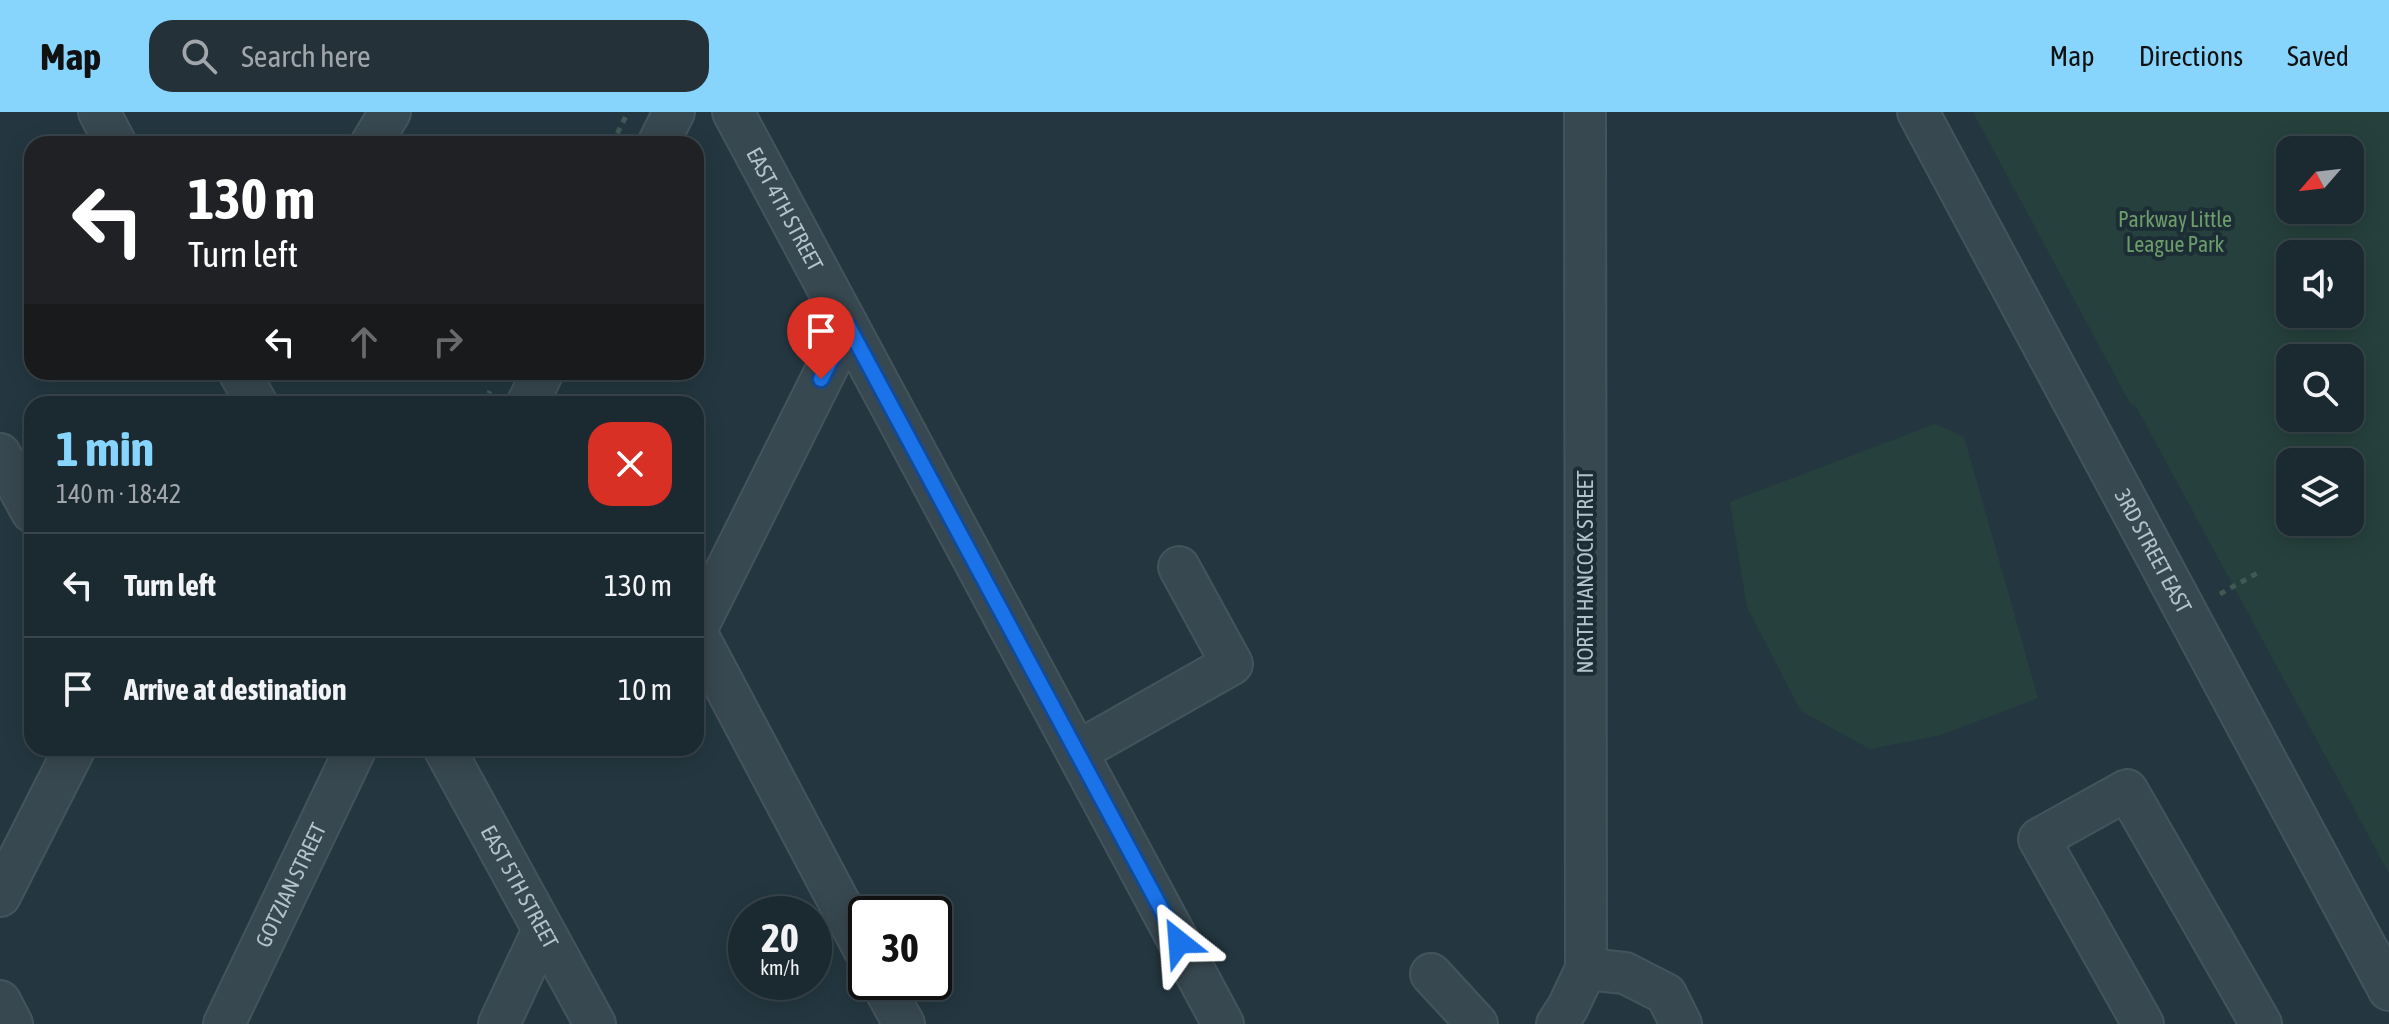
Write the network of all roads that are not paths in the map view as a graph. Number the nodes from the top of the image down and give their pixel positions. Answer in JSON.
{"nodes":[{"id":1,"x":99,"y":112,"type":"edge"},
{"id":2,"x":390,"y":112,"type":"edge"},
{"id":3,"x":674,"y":112,"type":"edge"},
{"id":4,"x":733,"y":112,"type":"edge"},
{"id":5,"x":1585,"y":112,"type":"edge"},
{"id":6,"x":1918,"y":112,"type":"edge"},
{"id":7,"x":112,"y":136,"type":"edge"},
{"id":8,"x":376,"y":136,"type":"edge"},
{"id":9,"x":662,"y":136,"type":"edge"},
{"id":10,"x":848,"y":326,"type":"junction"},
{"id":11,"x":0,"y":454,"type":"edge"},
{"id":12,"x":24,"y":498,"type":"edge"},
{"id":13,"x":1179,"y":567,"type":"dead end"},
{"id":14,"x":704,"y":615,"type":"edge"},
{"id":15,"x":704,"y":646,"type":"edge"},
{"id":16,"x":1077,"y":752,"type":"junction"},
{"id":17,"x":71,"y":756,"type":"edge"},
{"id":18,"x":352,"y":756,"type":"edge"},
{"id":19,"x":448,"y":756,"type":"edge"},
{"id":20,"x":0,"y":896,"type":"edge"},
{"id":21,"x":848,"y":919,"type":"edge"},
{"id":22,"x":543,"y":930,"type":"junction"},
{"id":23,"x":2383,"y":967,"type":"edge"},
{"id":24,"x":1586,"y":969,"type":"junction"},
{"id":25,"x":1431,"y":974,"type":"dead end"},
{"id":26,"x":891,"y":1000,"type":"edge"},
{"id":27,"x":0,"y":1001,"type":"edge"},
{"id":28,"x":12,"y":1024,"type":"edge"},
{"id":29,"x":224,"y":1024,"type":"edge"},
{"id":30,"x":499,"y":1024,"type":"edge"},
{"id":31,"x":595,"y":1024,"type":"edge"},
{"id":32,"x":904,"y":1024,"type":"edge"},
{"id":33,"x":1223,"y":1024,"type":"edge"},
{"id":34,"x":1477,"y":1024,"type":"edge"},
{"id":35,"x":1557,"y":1024,"type":"edge"},
{"id":36,"x":1681,"y":1024,"type":"edge"},
{"id":37,"x":2143,"y":1024,"type":"edge"},
{"id":38,"x":2261,"y":1024,"type":"edge"}],
"edges":[{"from":1,"to":7,"type":"street"},
{"from":2,"to":8,"type":"street"},
{"from":3,"to":9,"type":"street"},
{"from":4,"to":10,"type":"street","name":"EAST 4TH STREET"},
{"from":5,"to":24,"type":"street","name":"NORTH HANCOCK STREET"},
{"from":6,"to":23,"type":"street","name":"3RD STREET EAST"},
{"from":10,"to":14,"type":"street"},
{"from":10,"to":16,"type":"street","name":"EAST 4TH STREET"},
{"from":11,"to":12,"type":"street"},
{"from":13,"to":16,"type":"street"},
{"from":15,"to":21,"type":"street"},
{"from":16,"to":33,"type":"street","name":"EAST 4TH STREET"},
{"from":17,"to":20,"type":"street"},
{"from":18,"to":29,"type":"street","name":"GOTZIAN STREET"},
{"from":19,"to":22,"type":"street","name":"EAST 5TH STREET"},
{"from":22,"to":30,"type":"street"},
{"from":22,"to":31,"type":"street","name":"EAST 5TH STREET"},
{"from":24,"to":35,"type":"street","name":"NORTH HANCOCK STREET"},
{"from":24,"to":36,"type":"street"},
{"from":25,"to":34,"type":"street"},
{"from":26,"to":32,"type":"street"},
{"from":27,"to":28,"type":"street"},
{"from":37,"to":38,"type":"street"}]}
